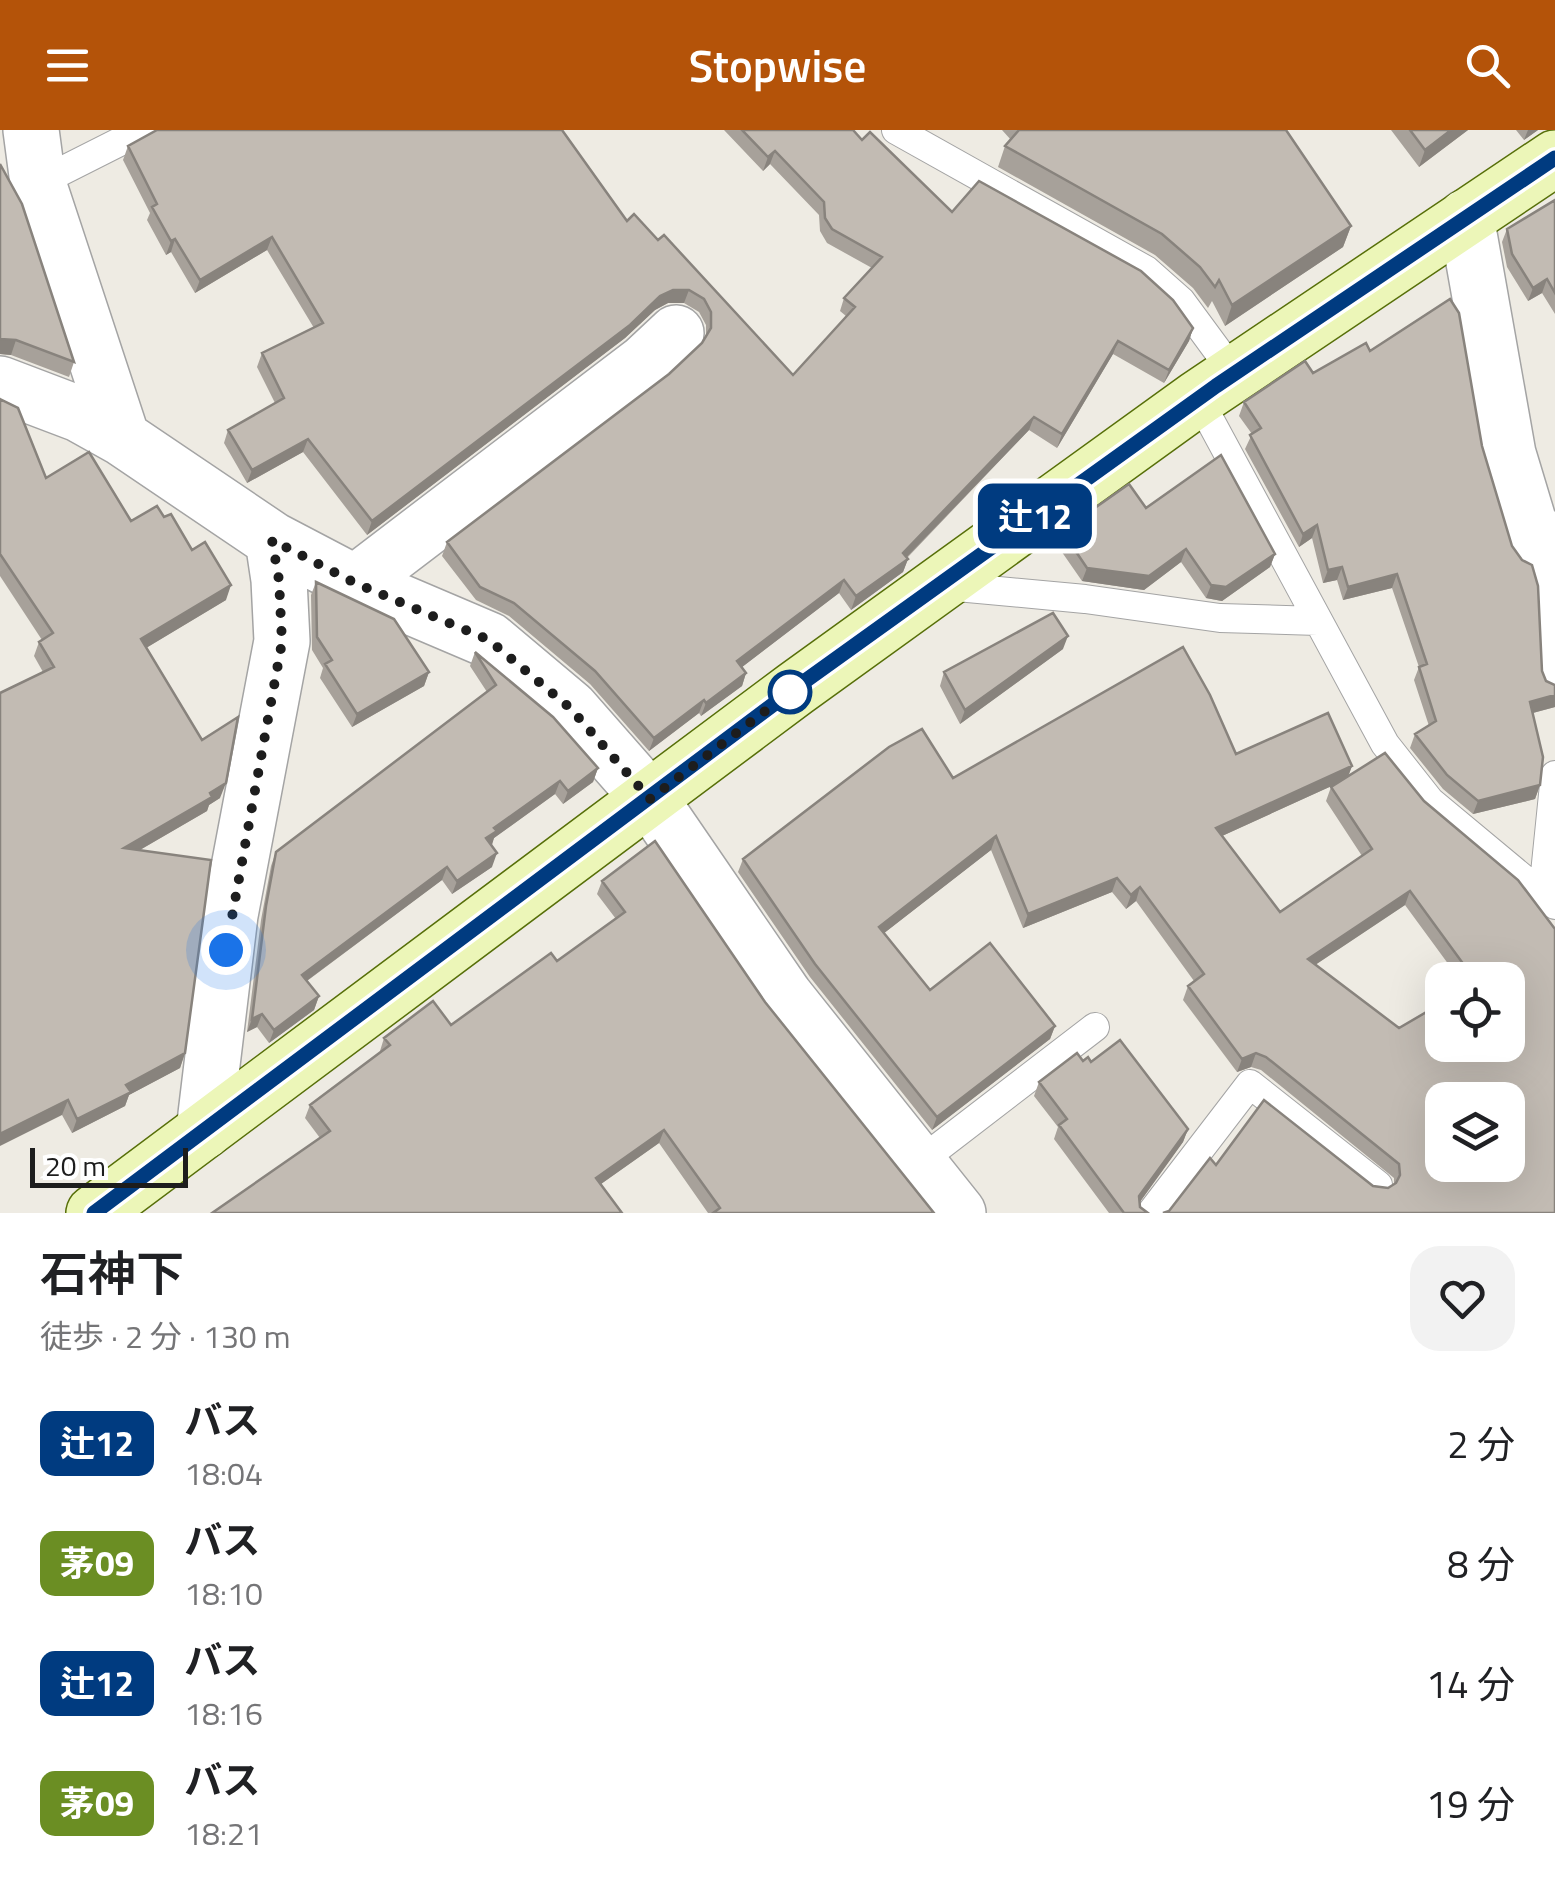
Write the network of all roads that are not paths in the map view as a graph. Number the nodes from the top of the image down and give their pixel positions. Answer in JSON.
{"nodes":[{"id":1,"x":31,"y":130,"type":"edge"},
{"id":2,"x":143,"y":130,"type":"edge"},
{"id":3,"x":896,"y":130,"type":"edge"},
{"id":4,"x":1555,"y":158,"type":"edge"},
{"id":5,"x":38,"y":183,"type":"junction"},
{"id":6,"x":1466,"y":217,"type":"junction"},
{"id":7,"x":676,"y":333,"type":"dead end"},
{"id":8,"x":0,"y":384,"type":"edge"},
{"id":9,"x":1216,"y":386,"type":"junction"},
{"id":10,"x":122,"y":438,"type":"junction"},
{"id":11,"x":272,"y":540,"type":"junction"},
{"id":12,"x":1546,"y":544,"type":"edge"},
{"id":13,"x":355,"y":583,"type":"junction"},
{"id":14,"x":940,"y":585,"type":"junction"},
{"id":15,"x":1318,"y":621,"type":"junction"},
{"id":16,"x":1555,"y":684,"type":"edge"},
{"id":17,"x":1555,"y":775,"type":"edge"},
{"id":18,"x":650,"y":799,"type":"junction"},
{"id":19,"x":1549,"y":899,"type":"edge"},
{"id":20,"x":1095,"y":1026,"type":"dead end"},
{"id":21,"x":204,"y":1130,"type":"junction"},
{"id":22,"x":918,"y":1163,"type":"junction"},
{"id":23,"x":1378,"y":1186,"type":"edge"},
{"id":24,"x":94,"y":1213,"type":"edge"},
{"id":25,"x":958,"y":1213,"type":"edge"},
{"id":26,"x":1151,"y":1213,"type":"edge"}],
"edges":[{"from":1,"to":5,"type":"street"},
{"from":2,"to":5,"type":"lane"},
{"from":3,"to":9,"type":"lane"},
{"from":4,"to":6,"type":"street"},
{"from":5,"to":10,"type":"street"},
{"from":6,"to":9,"type":"street"},
{"from":6,"to":12,"type":"street"},
{"from":7,"to":13,"type":"street"},
{"from":8,"to":10,"type":"street"},
{"from":9,"to":14,"type":"street"},
{"from":9,"to":15,"type":"lane"},
{"from":10,"to":11,"type":"street"},
{"from":11,"to":13,"type":"street"},
{"from":11,"to":21,"type":"street"},
{"from":12,"to":16,"type":"lane"},
{"from":13,"to":18,"type":"street"},
{"from":14,"to":15,"type":"lane"},
{"from":14,"to":18,"type":"street"},
{"from":15,"to":19,"type":"lane"},
{"from":17,"to":19,"type":"lane"},
{"from":18,"to":21,"type":"street"},
{"from":18,"to":22,"type":"street"},
{"from":20,"to":22,"type":"lane"},
{"from":21,"to":24,"type":"street"},
{"from":22,"to":25,"type":"street"},
{"from":23,"to":26,"type":"lane"}]}
